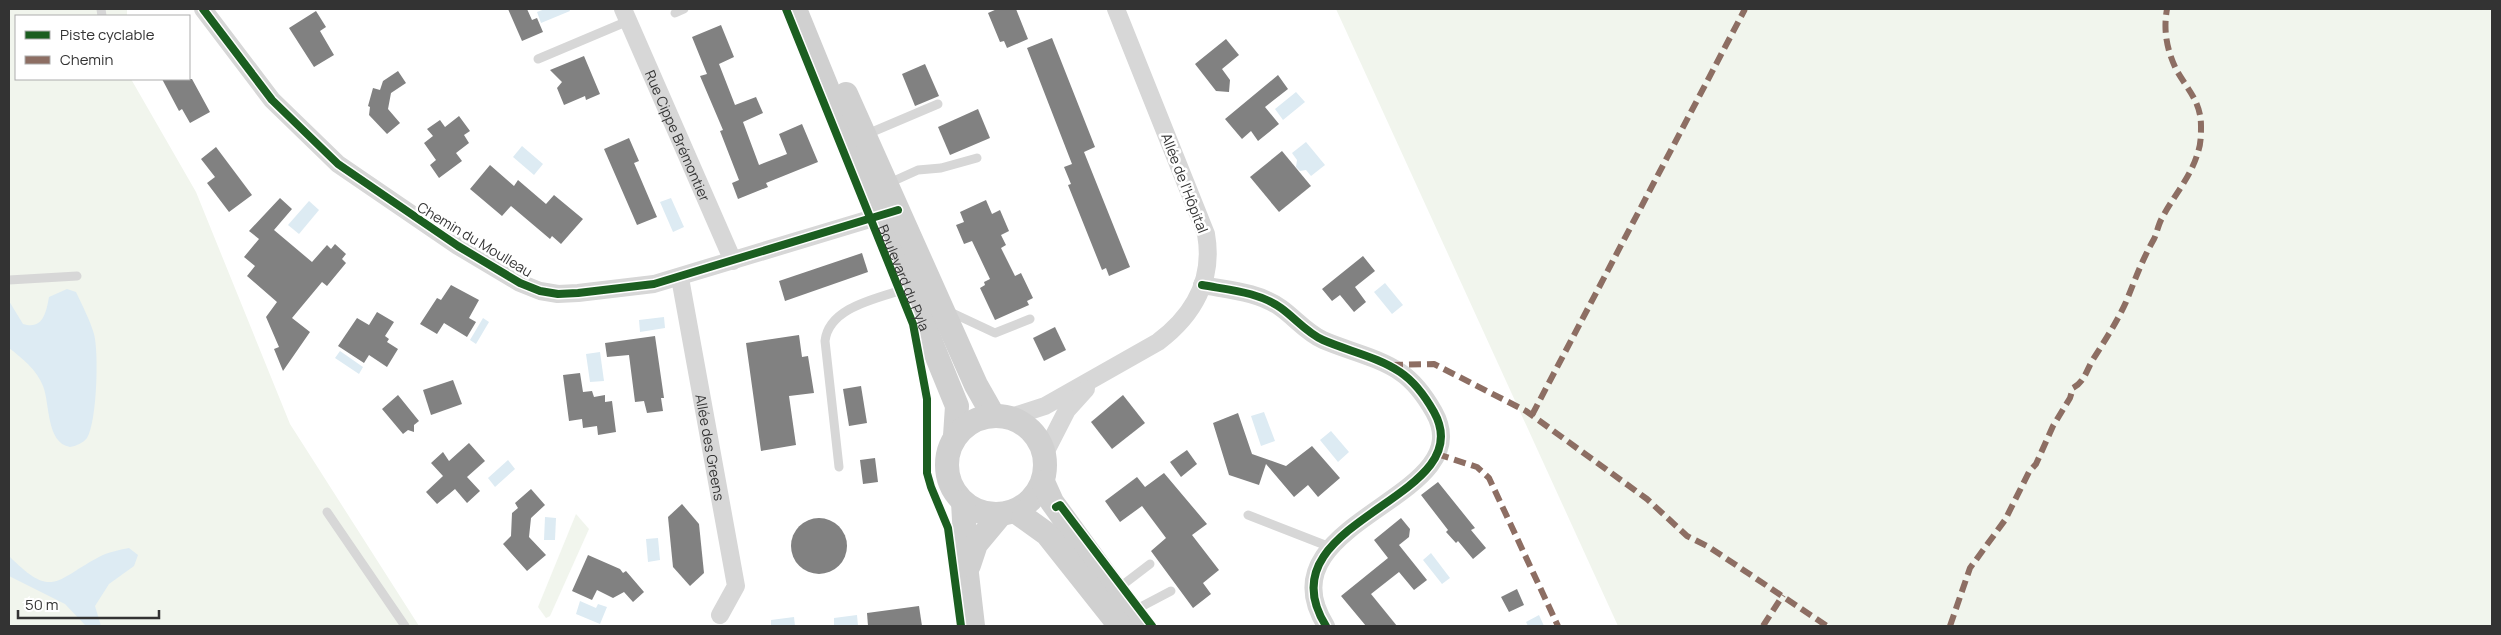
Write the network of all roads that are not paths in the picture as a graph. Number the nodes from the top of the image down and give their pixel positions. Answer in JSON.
{"nodes":[{"id":1,"x":203,"y":9,"type":"edge"},
{"id":2,"x":684,"y":9,"type":"edge"},
{"id":3,"x":795,"y":9,"type":"edge"},
{"id":4,"x":808,"y":9,"type":"edge"},
{"id":5,"x":1116,"y":9,"type":"edge"},
{"id":6,"x":675,"y":13,"type":"dead end"},
{"id":7,"x":625,"y":15,"type":"edge"},
{"id":8,"x":538,"y":60,"type":"dead end"},
{"id":9,"x":938,"y":104,"type":"dead end"},
{"id":10,"x":865,"y":135,"type":"junction"},
{"id":11,"x":977,"y":158,"type":"dead end"},
{"id":12,"x":887,"y":184,"type":"junction"},
{"id":13,"x":890,"y":213,"type":"junction"},
{"id":14,"x":733,"y":261,"type":"junction"},
{"id":15,"x":77,"y":276,"type":"dead end"},
{"id":16,"x":680,"y":278,"type":"junction"},
{"id":17,"x":9,"y":280,"type":"edge"},
{"id":18,"x":920,"y":283,"type":"junction"},
{"id":19,"x":1202,"y":285,"type":"junction"},
{"id":20,"x":941,"y":307,"type":"junction"},
{"id":21,"x":1030,"y":319,"type":"dead end"},
{"id":22,"x":1101,"y":375,"type":"junction"},
{"id":23,"x":1002,"y":416,"type":"junction"},
{"id":24,"x":955,"y":436,"type":"junction"},
{"id":25,"x":1045,"y":453,"type":"junction"},
{"id":26,"x":839,"y":467,"type":"dead end"},
{"id":27,"x":1043,"y":482,"type":"junction"},
{"id":28,"x":964,"y":502,"type":"junction"},
{"id":29,"x":327,"y":512,"type":"dead end"},
{"id":30,"x":1008,"y":513,"type":"junction"},
{"id":31,"x":1248,"y":515,"type":"dead end"},
{"id":32,"x":1330,"y":547,"type":"junction"},
{"id":33,"x":1150,"y":564,"type":"dead end"},
{"id":34,"x":967,"y":574,"type":"junction"},
{"id":35,"x":1170,"y":591,"type":"dead end"},
{"id":36,"x":1109,"y":597,"type":"junction"},
{"id":37,"x":720,"y":615,"type":"dead end"},
{"id":38,"x":1131,"y":621,"type":"edge"},
{"id":39,"x":405,"y":626,"type":"edge"},
{"id":40,"x":973,"y":626,"type":"edge"},
{"id":41,"x":1326,"y":626,"type":"edge"}],
"edges":[{"from":1,"to":16,"type":"street","name":"Chemin du Moulleau"},
{"from":2,"to":6,"type":"lane"},
{"from":3,"to":13,"type":"main road","name":"Boulevard du Pyla"},
{"from":4,"to":10,"type":"main road","name":"Boulevard du Pyla"},
{"from":5,"to":19,"type":"street","name":"Allée de l’Hôpital"},
{"from":7,"to":8,"type":"lane"},
{"from":7,"to":14,"type":"street","name":"Rue Cippe Brémontier"},
{"from":9,"to":10,"type":"lane"},
{"from":10,"to":12,"type":"main road","name":"Boulevard du Pyla"},
{"from":11,"to":12,"type":"lane"},
{"from":12,"to":13,"type":"main road","name":"Boulevard du Pyla"},
{"from":13,"to":14,"type":"street","name":"Chemin du Moulleau"},
{"from":13,"to":18,"type":"main road","name":"Boulevard du Pyla"},
{"from":14,"to":16,"type":"street","name":"Chemin du Moulleau"},
{"from":15,"to":17,"type":"lane"},
{"from":16,"to":37,"type":"street","name":"Allée des Greens"},
{"from":18,"to":20,"type":"main road","name":"Boulevard du Pyla"},
{"from":18,"to":24,"type":"main road","name":"Boulevard du Pyla"},
{"from":18,"to":26,"type":"lane"},
{"from":19,"to":22,"type":"street","name":"Allée de l’Hôpital"},
{"from":19,"to":32,"type":"street"},
{"from":20,"to":21,"type":"lane"},
{"from":20,"to":23,"type":"main road","name":"Boulevard du Pyla"},
{"from":22,"to":23,"type":"street","name":"Allée de l’Hôpital"},
{"from":22,"to":25,"type":"street","name":"Allée de l’Hôpital"},
{"from":23,"to":24,"type":"main road"},
{"from":23,"to":25,"type":"main road"},
{"from":24,"to":28,"type":"main road"},
{"from":25,"to":27,"type":"main road"},
{"from":27,"to":30,"type":"main road"},
{"from":27,"to":36,"type":"main road"},
{"from":28,"to":30,"type":"main road"},
{"from":28,"to":34,"type":"main road"},
{"from":29,"to":39,"type":"lane"},
{"from":30,"to":34,"type":"main road"},
{"from":30,"to":36,"type":"main road"},
{"from":31,"to":32,"type":"lane"},
{"from":32,"to":41,"type":"street"},
{"from":33,"to":36,"type":"lane"},
{"from":34,"to":40,"type":"main road"},
{"from":35,"to":38,"type":"lane"},
{"from":36,"to":38,"type":"main road"}]}
